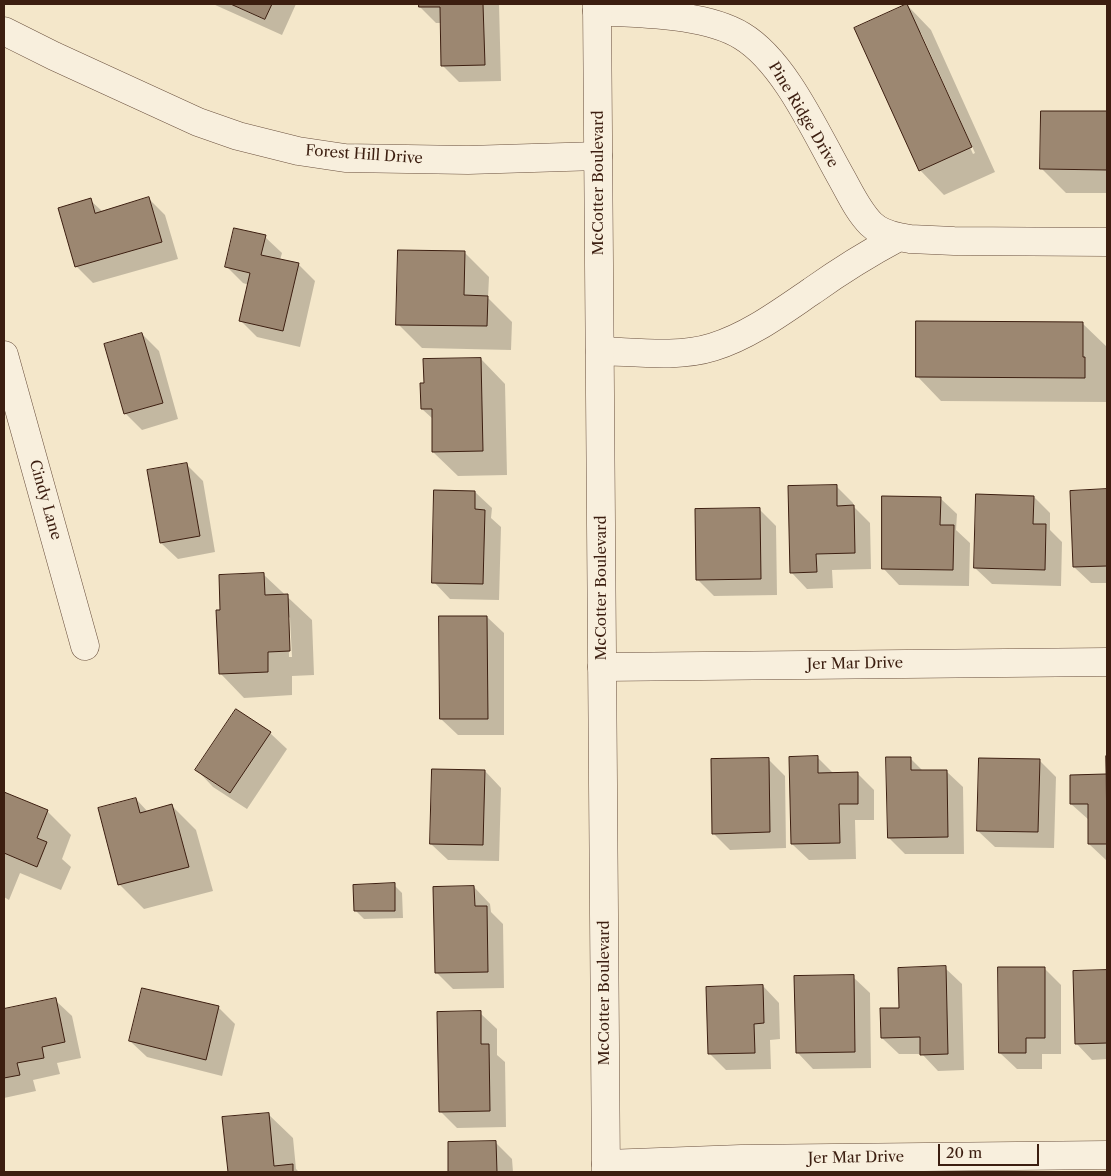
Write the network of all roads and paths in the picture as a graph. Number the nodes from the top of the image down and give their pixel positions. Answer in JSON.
{"nodes":[{"id":1,"x":597,"y":7,"type":"edge"},
{"id":2,"x":4,"y":31,"type":"edge"},
{"id":3,"x":598,"y":156,"type":"junction"},
{"id":4,"x":899,"y":237,"type":"junction"},
{"id":5,"x":1107,"y":242,"type":"edge"},
{"id":6,"x":600,"y":351,"type":"junction"},
{"id":7,"x":4,"y":355,"type":"edge"},
{"id":8,"x":85,"y":646,"type":"dead end"},
{"id":9,"x":1107,"y":662,"type":"edge"},
{"id":10,"x":602,"y":667,"type":"junction"},
{"id":11,"x":1107,"y":1155,"type":"edge"},
{"id":12,"x":606,"y":1168,"type":"edge"}],
"edges":[{"from":1,"to":3,"type":"street","name":"McCotter Boulevard"},
{"from":1,"to":4,"type":"street","name":"Pine Ridge Drive"},
{"from":2,"to":3,"type":"street","name":"Forest Hill Drive"},
{"from":3,"to":6,"type":"street","name":"McCotter Boulevard"},
{"from":4,"to":5,"type":"street","name":"Pine Ridge Drive"},
{"from":4,"to":6,"type":"street"},
{"from":6,"to":10,"type":"street","name":"McCotter Boulevard"},
{"from":7,"to":8,"type":"street","name":"Cindy Lane"},
{"from":9,"to":10,"type":"street","name":"Jer Mar Drive"},
{"from":10,"to":12,"type":"street","name":"McCotter Boulevard"},
{"from":11,"to":12,"type":"street","name":"Jer Mar Drive"}]}
